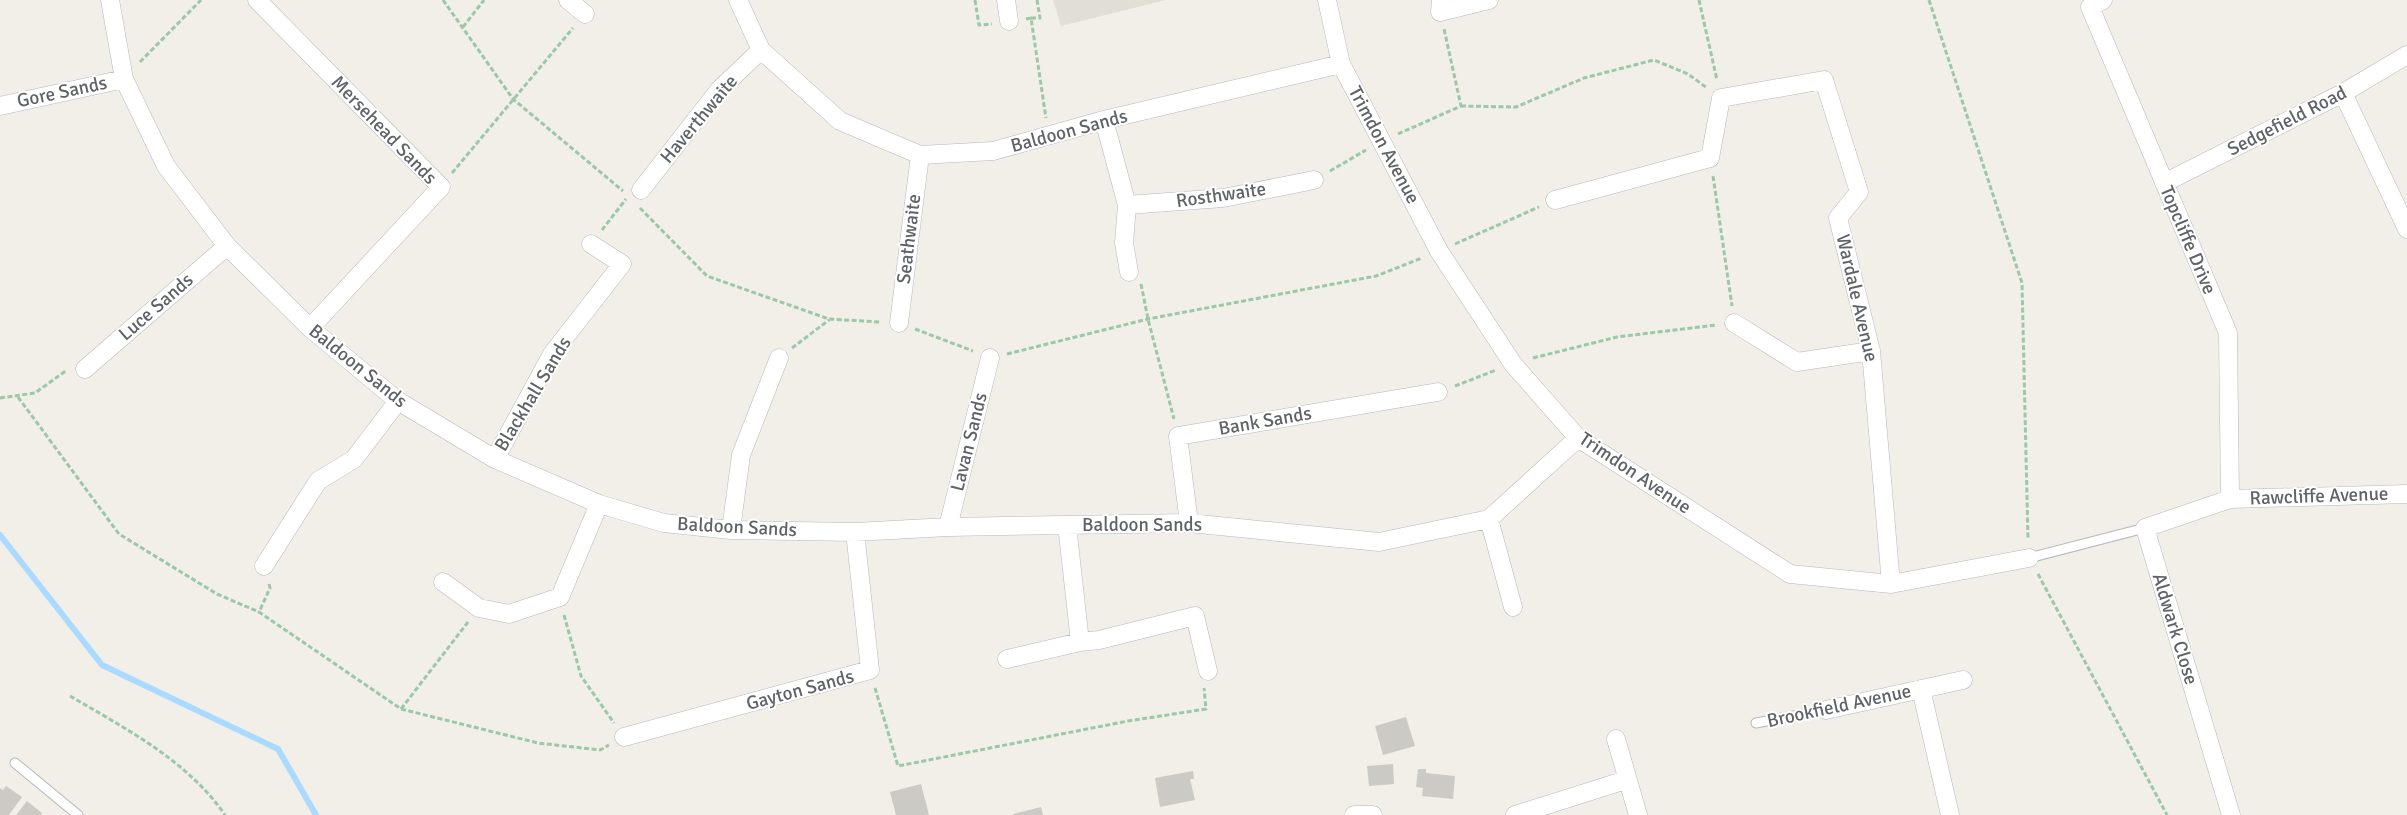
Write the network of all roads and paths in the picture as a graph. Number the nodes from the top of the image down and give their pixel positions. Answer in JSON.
{"nodes":[{"id":1,"x":110,"y":0,"type":"edge"},
{"id":2,"x":201,"y":0,"type":"edge"},
{"id":3,"x":257,"y":0,"type":"edge"},
{"id":4,"x":443,"y":0,"type":"edge"},
{"id":5,"x":484,"y":0,"type":"edge"},
{"id":6,"x":568,"y":0,"type":"edge"},
{"id":7,"x":738,"y":0,"type":"edge"},
{"id":8,"x":975,"y":0,"type":"edge"},
{"id":9,"x":1006,"y":0,"type":"edge"},
{"id":10,"x":1037,"y":0,"type":"edge"},
{"id":11,"x":1327,"y":0,"type":"edge"},
{"id":12,"x":1489,"y":0,"type":"edge"},
{"id":13,"x":1699,"y":0,"type":"edge"},
{"id":14,"x":1929,"y":0,"type":"edge"},
{"id":15,"x":2103,"y":0,"type":"edge"},
{"id":16,"x":1440,"y":6,"type":"edge"},
{"id":17,"x":585,"y":14,"type":"joint"},
{"id":18,"x":1031,"y":18,"type":"junction"},
{"id":19,"x":1009,"y":21,"type":"junction"},
{"id":20,"x":463,"y":28,"type":"junction"},
{"id":21,"x":761,"y":50,"type":"junction"},
{"id":22,"x":2407,"y":55,"type":"edge"},
{"id":23,"x":1341,"y":64,"type":"junction"},
{"id":24,"x":124,"y":79,"type":"junction"},
{"id":25,"x":2343,"y":93,"type":"junction"},
{"id":26,"x":1721,"y":98,"type":"junction"},
{"id":27,"x":513,"y":99,"type":"junction"},
{"id":28,"x":0,"y":106,"type":"edge"},
{"id":29,"x":1462,"y":106,"type":"junction"},
{"id":30,"x":1104,"y":120,"type":"junction"},
{"id":31,"x":1048,"y":136,"type":"junction"},
{"id":32,"x":1382,"y":141,"type":"junction"},
{"id":33,"x":920,"y":155,"type":"junction"},
{"id":34,"x":1710,"y":158,"type":"junction"},
{"id":35,"x":1314,"y":180,"type":"joint"},
{"id":36,"x":2164,"y":183,"type":"junction"},
{"id":37,"x":440,"y":187,"type":"junction"},
{"id":38,"x":634,"y":193,"type":"junction"},
{"id":39,"x":1555,"y":200,"type":"joint"},
{"id":40,"x":1128,"y":205,"type":"junction"},
{"id":41,"x":2407,"y":229,"type":"edge"},
{"id":42,"x":591,"y":244,"type":"joint"},
{"id":43,"x":227,"y":246,"type":"junction"},
{"id":44,"x":1439,"y":251,"type":"junction"},
{"id":45,"x":1129,"y":272,"type":"joint"},
{"id":46,"x":829,"y":319,"type":"junction"},
{"id":47,"x":1148,"y":319,"type":"junction"},
{"id":48,"x":899,"y":323,"type":"junction"},
{"id":49,"x":1734,"y":323,"type":"junction"},
{"id":50,"x":310,"y":328,"type":"junction"},
{"id":51,"x":1871,"y":351,"type":"junction"},
{"id":52,"x":779,"y":358,"type":"joint"},
{"id":53,"x":990,"y":358,"type":"junction"},
{"id":54,"x":1513,"y":364,"type":"junction"},
{"id":55,"x":85,"y":369,"type":"joint"},
{"id":56,"x":1438,"y":392,"type":"joint"},
{"id":57,"x":18,"y":397,"type":"junction"},
{"id":58,"x":0,"y":398,"type":"edge"},
{"id":59,"x":398,"y":400,"type":"junction"},
{"id":60,"x":1178,"y":436,"type":"junction"},
{"id":61,"x":1578,"y":438,"type":"junction"},
{"id":62,"x":495,"y":459,"type":"junction"},
{"id":63,"x":2407,"y":494,"type":"edge"},
{"id":64,"x":2230,"y":499,"type":"junction"},
{"id":65,"x":599,"y":504,"type":"junction"},
{"id":66,"x":1489,"y":519,"type":"junction"},
{"id":67,"x":1189,"y":523,"type":"junction"},
{"id":68,"x":1067,"y":525,"type":"junction"},
{"id":69,"x":948,"y":527,"type":"junction"},
{"id":70,"x":2145,"y":528,"type":"junction"},
{"id":71,"x":731,"y":530,"type":"junction"},
{"id":72,"x":855,"y":532,"type":"junction"},
{"id":73,"x":2029,"y":558,"type":"junction"},
{"id":74,"x":264,"y":566,"type":"joint"},
{"id":75,"x":444,"y":582,"type":"dead end"},
{"id":76,"x":1891,"y":584,"type":"junction"},
{"id":77,"x":560,"y":597,"type":"junction"},
{"id":78,"x":1513,"y":606,"type":"dead end"},
{"id":79,"x":480,"y":608,"type":"junction"},
{"id":80,"x":259,"y":612,"type":"junction"},
{"id":81,"x":1080,"y":642,"type":"junction"},
{"id":82,"x":1007,"y":659,"type":"dead end"},
{"id":83,"x":870,"y":670,"type":"junction"},
{"id":84,"x":1208,"y":671,"type":"joint"},
{"id":85,"x":1963,"y":680,"type":"dead end"},
{"id":86,"x":1922,"y":689,"type":"junction"},
{"id":87,"x":70,"y":696,"type":"dead end"},
{"id":88,"x":401,"y":708,"type":"junction"},
{"id":89,"x":1826,"y":710,"type":"joint"},
{"id":90,"x":1756,"y":723,"type":"dead end"},
{"id":91,"x":624,"y":737,"type":"junction"},
{"id":92,"x":1616,"y":739,"type":"dead end"},
{"id":93,"x":15,"y":764,"type":"dead end"},
{"id":94,"x":1626,"y":780,"type":"junction"},
{"id":95,"x":78,"y":815,"type":"edge"},
{"id":96,"x":225,"y":815,"type":"edge"},
{"id":97,"x":1354,"y":815,"type":"edge"},
{"id":98,"x":1373,"y":815,"type":"edge"},
{"id":99,"x":1515,"y":815,"type":"edge"},
{"id":100,"x":1638,"y":815,"type":"edge"},
{"id":101,"x":1950,"y":815,"type":"edge"},
{"id":102,"x":2167,"y":815,"type":"edge"},
{"id":103,"x":2231,"y":815,"type":"edge"}],
"edges":[{"from":1,"to":24,"type":"street","name":"Baldoon Sands"},
{"from":2,"to":24,"type":"path"},
{"from":3,"to":37,"type":"street","name":"Mersehead Sands"},
{"from":4,"to":20,"type":"path"},
{"from":5,"to":20,"type":"path"},
{"from":6,"to":17,"type":"street"},
{"from":7,"to":21,"type":"street","name":"Baldoon Sands"},
{"from":8,"to":19,"type":"path"},
{"from":9,"to":19,"type":"street"},
{"from":10,"to":18,"type":"path"},
{"from":11,"to":23,"type":"street","name":"Trimdon Avenue"},
{"from":12,"to":16,"type":"street"},
{"from":13,"to":26,"type":"path"},
{"from":14,"to":73,"type":"path"},
{"from":15,"to":36,"type":"street","name":"Topcliffe Drive"},
{"from":16,"to":29,"type":"path"},
{"from":17,"to":27,"type":"path"},
{"from":18,"to":19,"type":"path"},
{"from":18,"to":31,"type":"path"},
{"from":20,"to":27,"type":"path"},
{"from":21,"to":33,"type":"street","name":"Baldoon Sands"},
{"from":21,"to":38,"type":"street","name":"Haverthwaite"},
{"from":22,"to":25,"type":"street","name":"Sedgefield Road"},
{"from":23,"to":30,"type":"street","name":"Baldoon Sands"},
{"from":23,"to":32,"type":"street","name":"Trimdon Avenue"},
{"from":24,"to":28,"type":"street","name":"Gore Sands"},
{"from":24,"to":43,"type":"street","name":"Baldoon Sands"},
{"from":25,"to":36,"type":"street","name":"Sedgefield Road"},
{"from":25,"to":41,"type":"street"},
{"from":26,"to":29,"type":"path"},
{"from":26,"to":34,"type":"street"},
{"from":26,"to":51,"type":"street","name":"Wardale Avenue"},
{"from":27,"to":37,"type":"path"},
{"from":27,"to":38,"type":"path"},
{"from":29,"to":32,"type":"path"},
{"from":30,"to":31,"type":"street","name":"Baldoon Sands"},
{"from":30,"to":40,"type":"street"},
{"from":31,"to":33,"type":"street","name":"Baldoon Sands"},
{"from":32,"to":35,"type":"path"},
{"from":32,"to":44,"type":"street","name":"Trimdon Avenue"},
{"from":33,"to":48,"type":"street","name":"Seathwaite"},
{"from":34,"to":39,"type":"street"},
{"from":34,"to":49,"type":"path"},
{"from":35,"to":40,"type":"street","name":"Rosthwaite"},
{"from":36,"to":64,"type":"street","name":"Topcliffe Drive"},
{"from":37,"to":50,"type":"street","name":"Mersehead Sands"},
{"from":38,"to":42,"type":"path"},
{"from":38,"to":46,"type":"path"},
{"from":39,"to":44,"type":"path"},
{"from":40,"to":45,"type":"street"},
{"from":42,"to":62,"type":"street","name":"Blackhall Sands"},
{"from":43,"to":50,"type":"street","name":"Baldoon Sands"},
{"from":43,"to":55,"type":"street","name":"Luce Sands"},
{"from":44,"to":47,"type":"path"},
{"from":44,"to":54,"type":"street","name":"Trimdon Avenue"},
{"from":45,"to":47,"type":"path"},
{"from":46,"to":48,"type":"path"},
{"from":46,"to":52,"type":"path"},
{"from":47,"to":53,"type":"path"},
{"from":47,"to":60,"type":"path"},
{"from":48,"to":53,"type":"path"},
{"from":49,"to":51,"type":"street"},
{"from":49,"to":54,"type":"path"},
{"from":50,"to":59,"type":"street","name":"Baldoon Sands"},
{"from":51,"to":76,"type":"street","name":"Wardale Avenue"},
{"from":52,"to":71,"type":"street"},
{"from":53,"to":69,"type":"street","name":"Lavan Sands"},
{"from":54,"to":56,"type":"path"},
{"from":54,"to":61,"type":"street","name":"Trimdon Avenue"},
{"from":55,"to":57,"type":"path"},
{"from":56,"to":60,"type":"street","name":"Bank Sands"},
{"from":57,"to":58,"type":"path"},
{"from":57,"to":80,"type":"path"},
{"from":59,"to":62,"type":"street","name":"Baldoon Sands"},
{"from":59,"to":74,"type":"street"},
{"from":60,"to":67,"type":"street"},
{"from":61,"to":66,"type":"street"},
{"from":61,"to":76,"type":"street","name":"Trimdon Avenue"},
{"from":62,"to":65,"type":"street","name":"Baldoon Sands"},
{"from":63,"to":64,"type":"street","name":"Rawcliffe Avenue"},
{"from":64,"to":70,"type":"street"},
{"from":65,"to":71,"type":"street","name":"Baldoon Sands"},
{"from":65,"to":77,"type":"street"},
{"from":66,"to":67,"type":"street","name":"Baldoon Sands"},
{"from":66,"to":78,"type":"street"},
{"from":67,"to":68,"type":"street","name":"Baldoon Sands"},
{"from":68,"to":69,"type":"street","name":"Baldoon Sands"},
{"from":68,"to":81,"type":"street"},
{"from":69,"to":72,"type":"street","name":"Baldoon Sands"},
{"from":70,"to":73,"type":"lane"},
{"from":70,"to":103,"type":"street","name":"Aldwark Close"},
{"from":71,"to":72,"type":"street","name":"Baldoon Sands"},
{"from":72,"to":83,"type":"street","name":"Gayton Sands"},
{"from":73,"to":76,"type":"street","name":"Trimdon Avenue"},
{"from":73,"to":102,"type":"path"},
{"from":74,"to":80,"type":"path"},
{"from":75,"to":79,"type":"street"},
{"from":77,"to":79,"type":"street"},
{"from":77,"to":91,"type":"path"},
{"from":79,"to":88,"type":"path"},
{"from":80,"to":88,"type":"path"},
{"from":81,"to":82,"type":"street"},
{"from":81,"to":84,"type":"street"},
{"from":83,"to":84,"type":"path"},
{"from":83,"to":91,"type":"street","name":"Gayton Sands"},
{"from":85,"to":86,"type":"street","name":"Brookfield Avenue"},
{"from":86,"to":89,"type":"street","name":"Brookfield Avenue"},
{"from":86,"to":101,"type":"street","name":"Brookfield Avenue"},
{"from":87,"to":96,"type":"path"},
{"from":88,"to":91,"type":"path"},
{"from":89,"to":90,"type":"lane","name":"Brookfield Avenue"},
{"from":92,"to":94,"type":"street"},
{"from":93,"to":95,"type":"lane"},
{"from":94,"to":99,"type":"street"},
{"from":94,"to":100,"type":"street"},
{"from":97,"to":98,"type":"street"}]}
